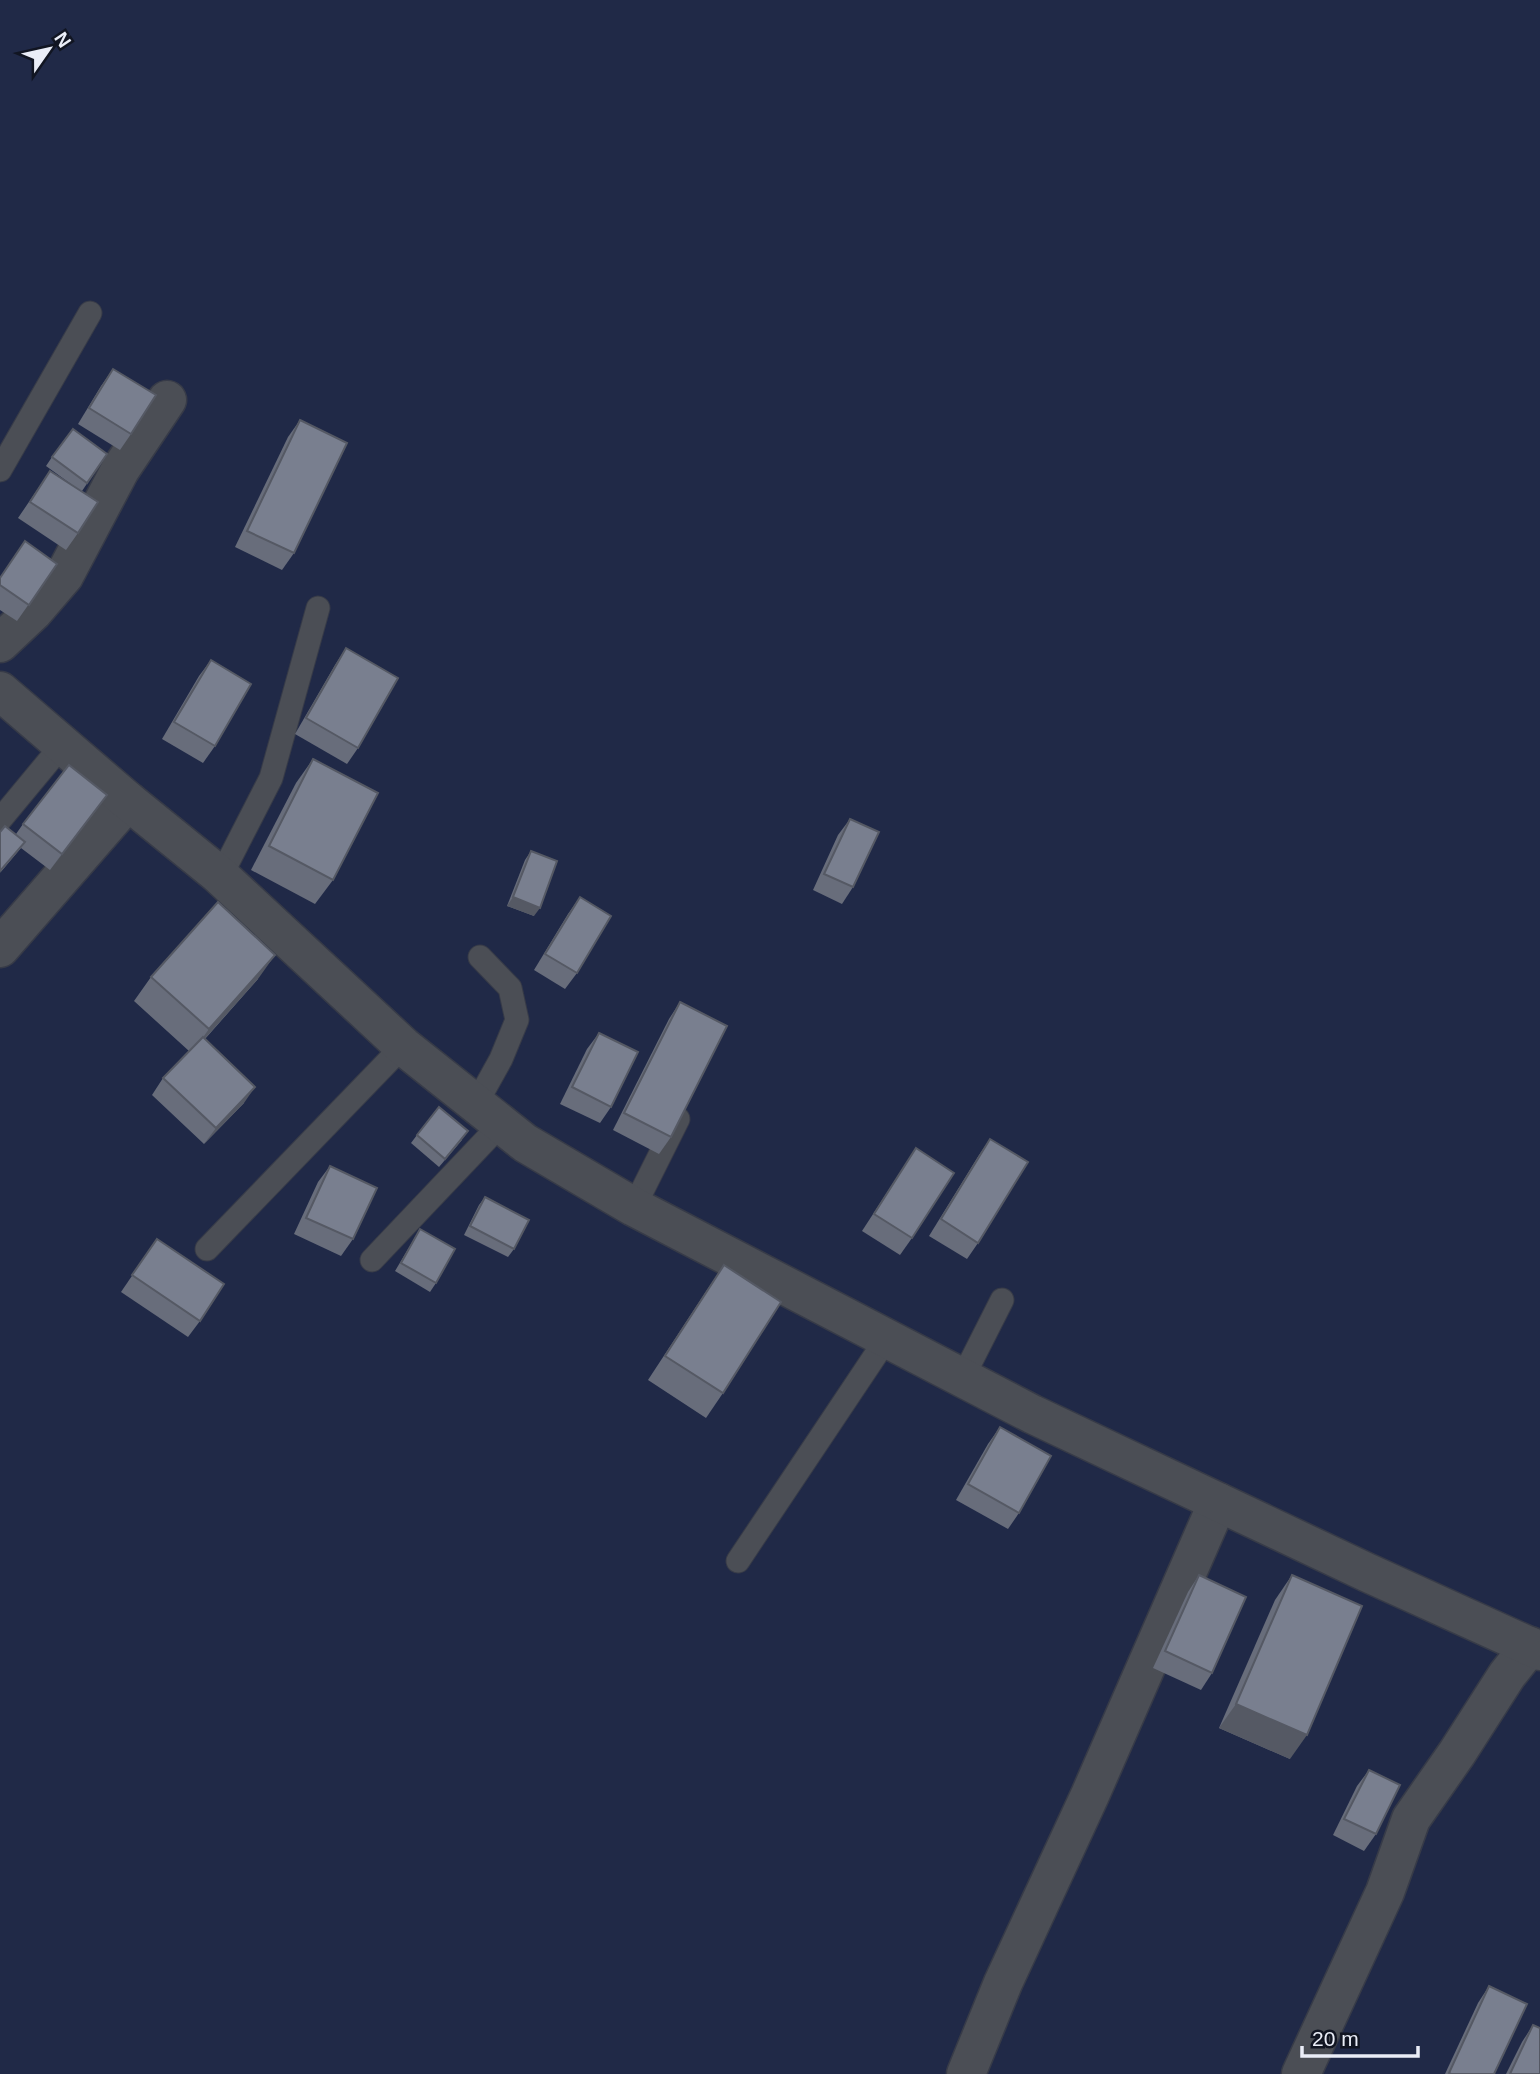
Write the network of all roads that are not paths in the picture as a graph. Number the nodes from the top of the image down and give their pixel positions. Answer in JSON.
{"nodes":[{"id":1,"x":90,"y":313,"type":"dead end"},
{"id":2,"x":167,"y":400,"type":"dead end"},
{"id":3,"x":0,"y":470,"type":"edge"},
{"id":4,"x":317,"y":608,"type":"dead end"},
{"id":5,"x":0,"y":643,"type":"edge"},
{"id":6,"x":0,"y":691,"type":"edge"},
{"id":7,"x":63,"y":744,"type":"junction"},
{"id":8,"x":128,"y":802,"type":"junction"},
{"id":9,"x":0,"y":820,"type":"edge"},
{"id":10,"x":218,"y":874,"type":"junction"},
{"id":11,"x":0,"y":948,"type":"edge"},
{"id":12,"x":480,"y":957,"type":"dead end"},
{"id":13,"x":404,"y":1046,"type":"junction"},
{"id":14,"x":688,"y":1100,"type":"edge"},
{"id":15,"x":488,"y":1114,"type":"junction"},
{"id":16,"x":634,"y":1207,"type":"junction"},
{"id":17,"x":207,"y":1249,"type":"dead end"},
{"id":18,"x":372,"y":1260,"type":"dead end"},
{"id":19,"x":1002,"y":1300,"type":"dead end"},
{"id":20,"x":887,"y":1338,"type":"junction"},
{"id":21,"x":963,"y":1377,"type":"junction"},
{"id":22,"x":1218,"y":1502,"type":"junction"},
{"id":23,"x":738,"y":1561,"type":"dead end"},
{"id":24,"x":1535,"y":1648,"type":"edge"},
{"id":25,"x":966,"y":2074,"type":"edge"},
{"id":26,"x":1301,"y":2074,"type":"edge"}],
"edges":[{"from":1,"to":3,"type":"lane"},
{"from":2,"to":5,"type":"street"},
{"from":4,"to":10,"type":"lane"},
{"from":6,"to":7,"type":"street"},
{"from":7,"to":8,"type":"street"},
{"from":7,"to":9,"type":"lane"},
{"from":8,"to":10,"type":"street"},
{"from":8,"to":11,"type":"street"},
{"from":10,"to":13,"type":"street"},
{"from":12,"to":15,"type":"lane"},
{"from":13,"to":15,"type":"street"},
{"from":13,"to":17,"type":"lane"},
{"from":14,"to":16,"type":"lane"},
{"from":15,"to":16,"type":"street"},
{"from":15,"to":18,"type":"lane"},
{"from":16,"to":20,"type":"street"},
{"from":19,"to":21,"type":"lane"},
{"from":20,"to":21,"type":"street"},
{"from":20,"to":23,"type":"lane"},
{"from":21,"to":22,"type":"street"},
{"from":22,"to":24,"type":"street"},
{"from":22,"to":25,"type":"street"},
{"from":24,"to":26,"type":"street"}]}
